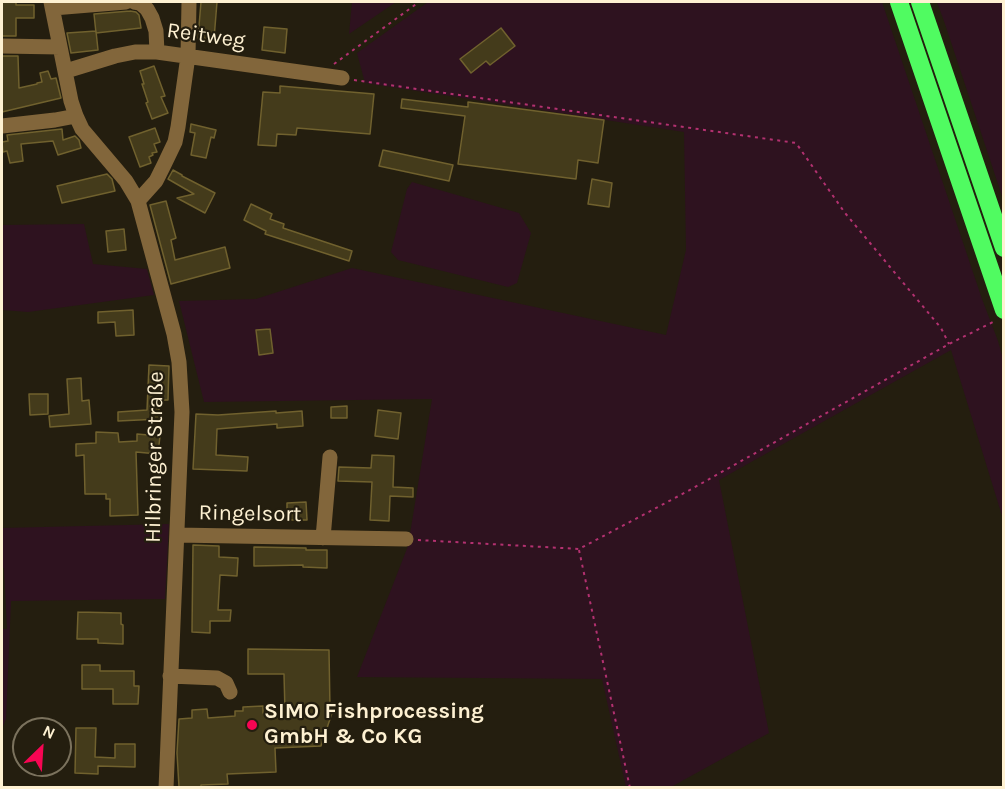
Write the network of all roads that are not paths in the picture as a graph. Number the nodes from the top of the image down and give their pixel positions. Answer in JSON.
{"nodes":[{"id":1,"x":126,"y":2,"type":"edge"},
{"id":2,"x":134,"y":2,"type":"edge"},
{"id":3,"x":189,"y":2,"type":"edge"},
{"id":4,"x":899,"y":2,"type":"edge"},
{"id":5,"x":920,"y":2,"type":"edge"},
{"id":6,"x":52,"y":5,"type":"edge"},
{"id":7,"x":2,"y":46,"type":"edge"},
{"id":8,"x":60,"y":47,"type":"junction"},
{"id":9,"x":157,"y":52,"type":"junction"},
{"id":10,"x":188,"y":56,"type":"junction"},
{"id":11,"x":66,"y":71,"type":"junction"},
{"id":12,"x":342,"y":78,"type":"road end"},
{"id":13,"x":76,"y":116,"type":"junction"},
{"id":14,"x":2,"y":126,"type":"edge"},
{"id":15,"x":138,"y":201,"type":"junction"},
{"id":16,"x":1004,"y":248,"type":"edge"},
{"id":17,"x":1001,"y":302,"type":"edge"},
{"id":18,"x":330,"y":457,"type":"dead end"},
{"id":19,"x":177,"y":535,"type":"junction"},
{"id":20,"x":323,"y":538,"type":"junction"},
{"id":21,"x":406,"y":539,"type":"road end"},
{"id":22,"x":170,"y":676,"type":"junction"},
{"id":23,"x":230,"y":692,"type":"dead end"},
{"id":24,"x":166,"y":788,"type":"edge"}],
"edges":[{"from":1,"to":6,"type":"street","name":"Hilbringer Straße"},
{"from":2,"to":9,"type":"street"},
{"from":3,"to":10,"type":"street"},
{"from":4,"to":17,"type":"highway"},
{"from":5,"to":16,"type":"highway"},
{"from":6,"to":8,"type":"street","name":"Hilbringer Straße"},
{"from":7,"to":8,"type":"street"},
{"from":8,"to":11,"type":"street","name":"Hilbringer Straße"},
{"from":9,"to":10,"type":"street","name":"Reitweg"},
{"from":9,"to":11,"type":"street","name":"Reitweg"},
{"from":10,"to":12,"type":"street","name":"Reitweg"},
{"from":10,"to":15,"type":"street"},
{"from":11,"to":13,"type":"street","name":"Hilbringer Straße"},
{"from":13,"to":14,"type":"street"},
{"from":13,"to":15,"type":"street","name":"Hilbringer Straße"},
{"from":15,"to":19,"type":"street","name":"Hilbringer Straße"},
{"from":18,"to":20,"type":"street","name":"Ringelsort"},
{"from":19,"to":20,"type":"street","name":"Ringelsort"},
{"from":19,"to":22,"type":"street","name":"Hilbringer Straße"},
{"from":20,"to":21,"type":"street","name":"Ringelsort"},
{"from":22,"to":23,"type":"street"},
{"from":22,"to":24,"type":"street","name":"Hilbringer Straße"}]}
